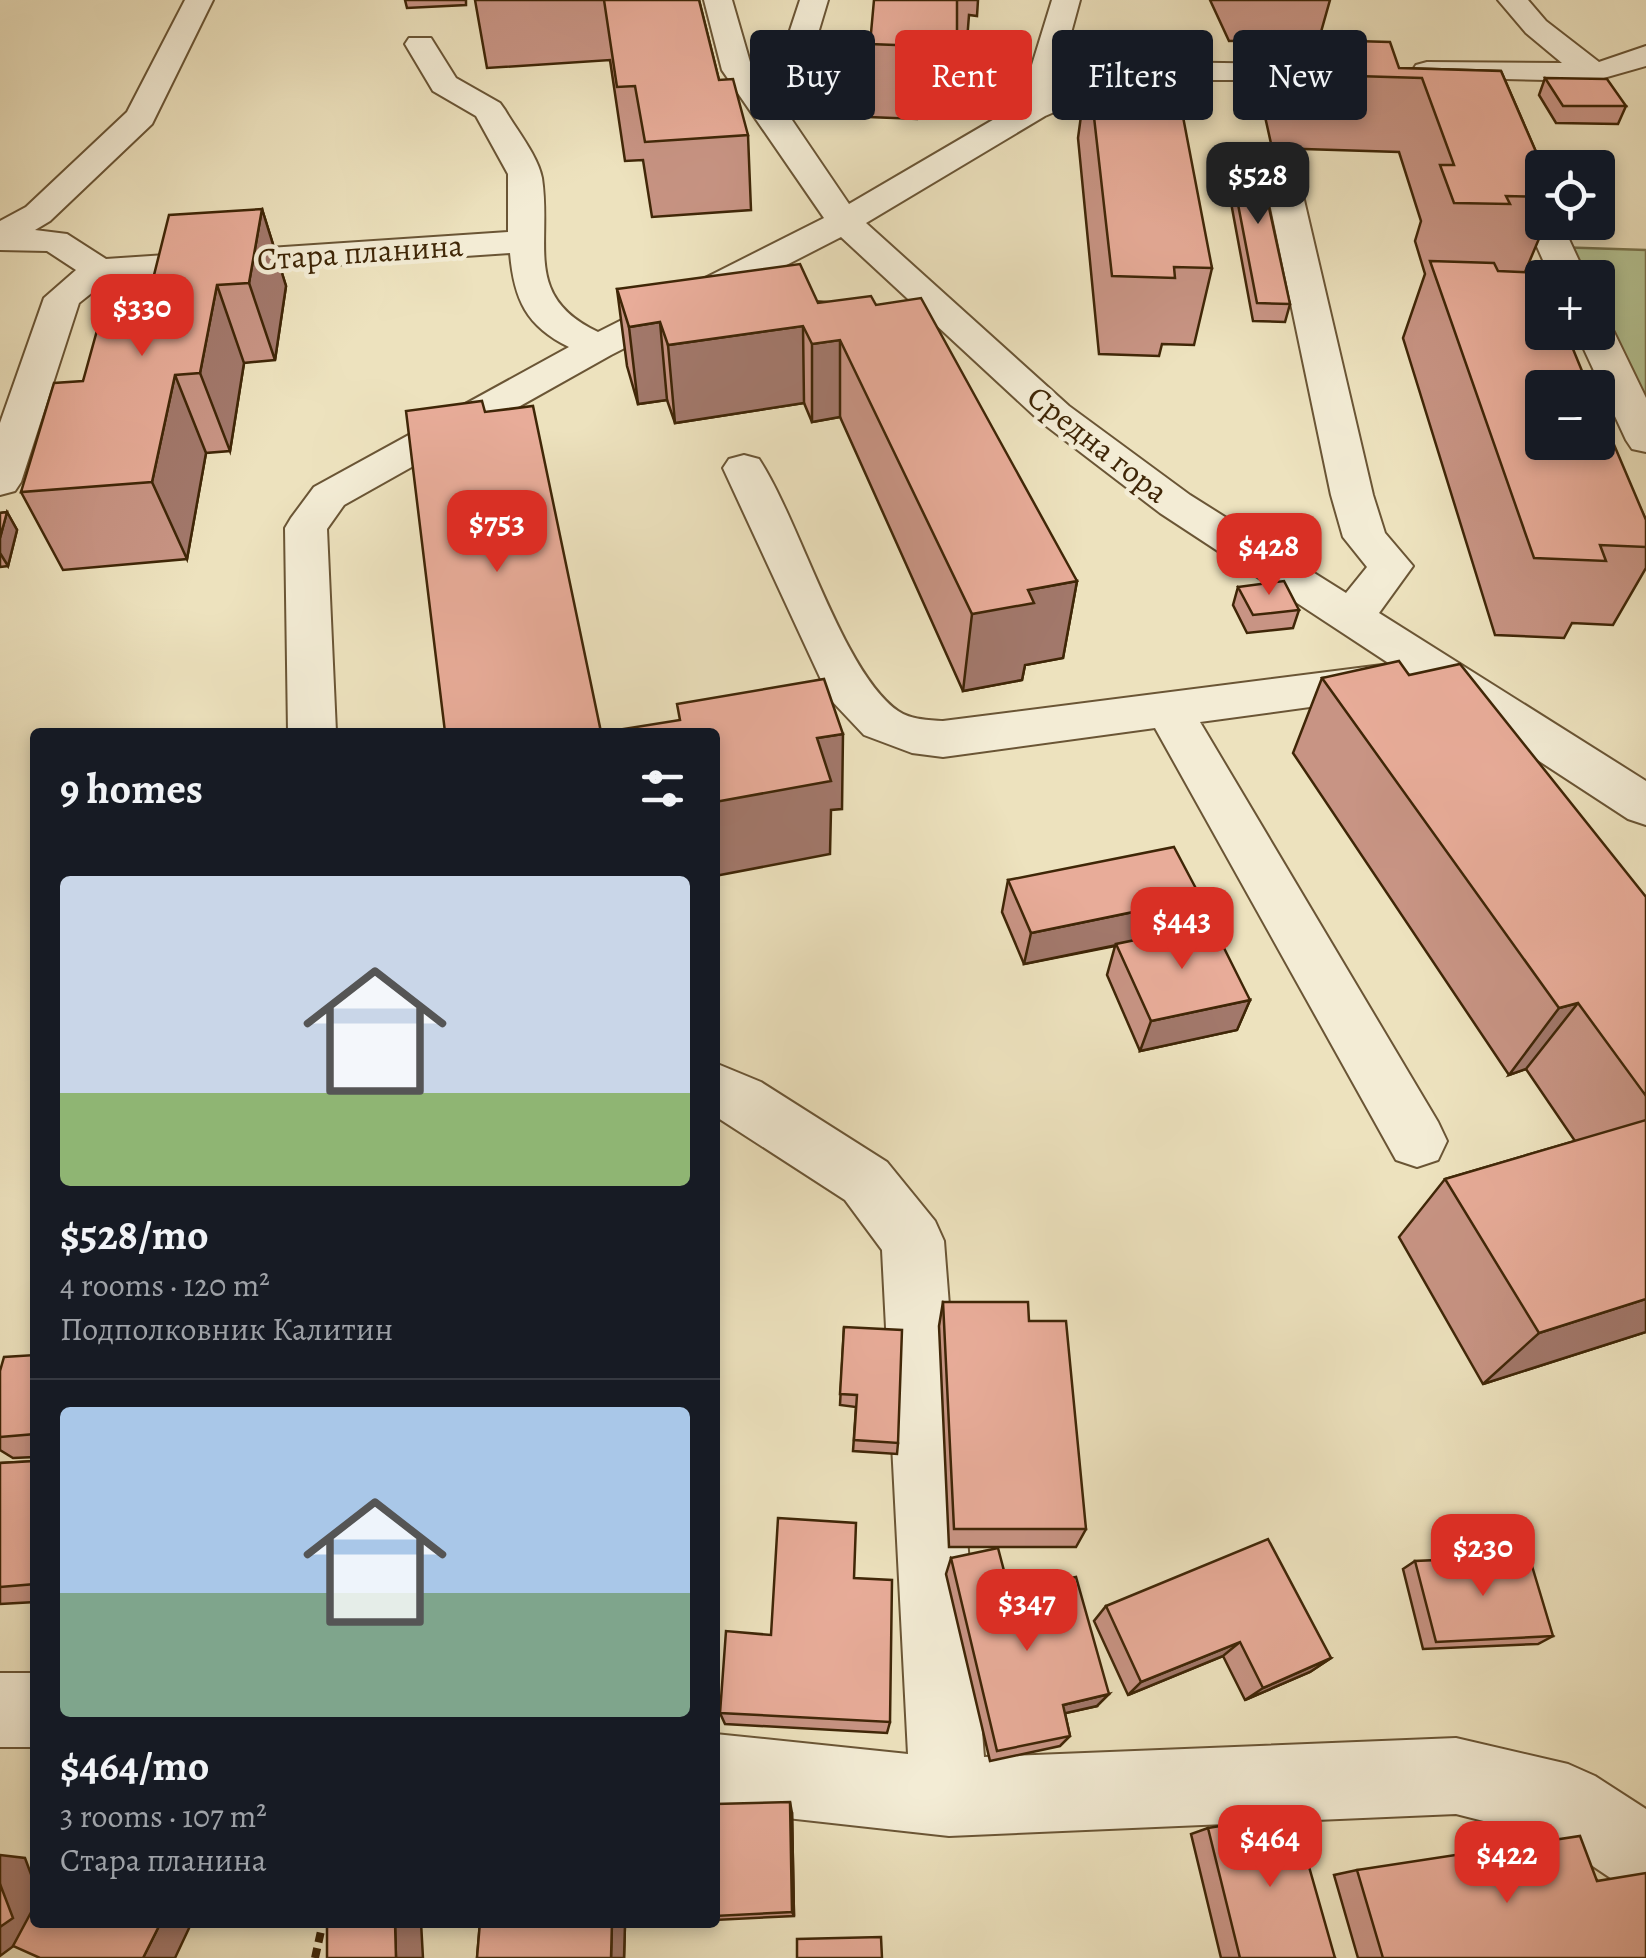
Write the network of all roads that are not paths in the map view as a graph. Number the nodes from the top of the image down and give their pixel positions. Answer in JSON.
{"nodes":[{"id":1,"x":199,"y":0,"type":"edge"},
{"id":2,"x":814,"y":0,"type":"edge"},
{"id":3,"x":1066,"y":0,"type":"edge"},
{"id":4,"x":1512,"y":0,"type":"edge"},
{"id":5,"x":712,"y":6,"type":"edge"},
{"id":6,"x":804,"y":30,"type":"edge"},
{"id":7,"x":420,"y":44,"type":"dead end"},
{"id":8,"x":1646,"y":55,"type":"edge"},
{"id":9,"x":1472,"y":71,"type":"junction"},
{"id":10,"x":1593,"y":72,"type":"junction"},
{"id":11,"x":750,"y":87,"type":"edge"},
{"id":12,"x":1488,"y":104,"type":"edge"},
{"id":13,"x":1034,"y":110,"type":"junction"},
{"id":14,"x":776,"y":120,"type":"edge"},
{"id":15,"x":1280,"y":170,"type":"dead end"},
{"id":16,"x":0,"y":197,"type":"edge"},
{"id":17,"x":0,"y":220,"type":"edge"},
{"id":18,"x":844,"y":222,"type":"junction"},
{"id":19,"x":0,"y":237,"type":"edge"},
{"id":20,"x":526,"y":240,"type":"junction"},
{"id":21,"x":100,"y":270,"type":"junction"},
{"id":22,"x":598,"y":347,"type":"junction"},
{"id":23,"x":1604,"y":350,"type":"edge"},
{"id":24,"x":1646,"y":440,"type":"edge"},
{"id":25,"x":744,"y":468,"type":"dead end"},
{"id":26,"x":0,"y":482,"type":"edge"},
{"id":27,"x":1351,"y":618,"type":"junction"},
{"id":28,"x":1438,"y":673,"type":"junction"},
{"id":29,"x":1170,"y":712,"type":"junction"},
{"id":30,"x":312,"y":728,"type":"edge"},
{"id":31,"x":1646,"y":806,"type":"edge"},
{"id":32,"x":720,"y":1090,"type":"edge"},
{"id":33,"x":1417,"y":1140,"type":"dead end"},
{"id":34,"x":0,"y":1710,"type":"edge"},
{"id":35,"x":30,"y":1710,"type":"edge"},
{"id":36,"x":720,"y":1773,"type":"edge"},
{"id":37,"x":948,"y":1797,"type":"junction"},
{"id":38,"x":1646,"y":1855,"type":"edge"}],
"edges":[{"from":1,"to":19,"type":"street"},
{"from":2,"to":6,"type":"street"},
{"from":3,"to":13,"type":"street"},
{"from":4,"to":10,"type":"street"},
{"from":5,"to":11,"type":"street","name":"Средна гора"},
{"from":7,"to":20,"type":"street"},
{"from":8,"to":10,"type":"street"},
{"from":9,"to":10,"type":"street"},
{"from":9,"to":12,"type":"street"},
{"from":9,"to":13,"type":"street"},
{"from":13,"to":18,"type":"street"},
{"from":14,"to":18,"type":"street","name":"Средна гора"},
{"from":15,"to":27,"type":"street"},
{"from":16,"to":17,"type":"street"},
{"from":18,"to":22,"type":"street"},
{"from":18,"to":27,"type":"street","name":"Средна гора"},
{"from":19,"to":21,"type":"street"},
{"from":20,"to":21,"type":"street","name":"Стара планина"},
{"from":20,"to":22,"type":"street"},
{"from":21,"to":26,"type":"street"},
{"from":22,"to":30,"type":"street"},
{"from":23,"to":24,"type":"street"},
{"from":25,"to":29,"type":"street"},
{"from":27,"to":28,"type":"street","name":"Средна гора"},
{"from":28,"to":29,"type":"street"},
{"from":28,"to":31,"type":"street","name":"Средна гора"},
{"from":29,"to":33,"type":"street"},
{"from":32,"to":37,"type":"street"},
{"from":34,"to":35,"type":"street"},
{"from":36,"to":37,"type":"street"},
{"from":37,"to":38,"type":"street"}]}
